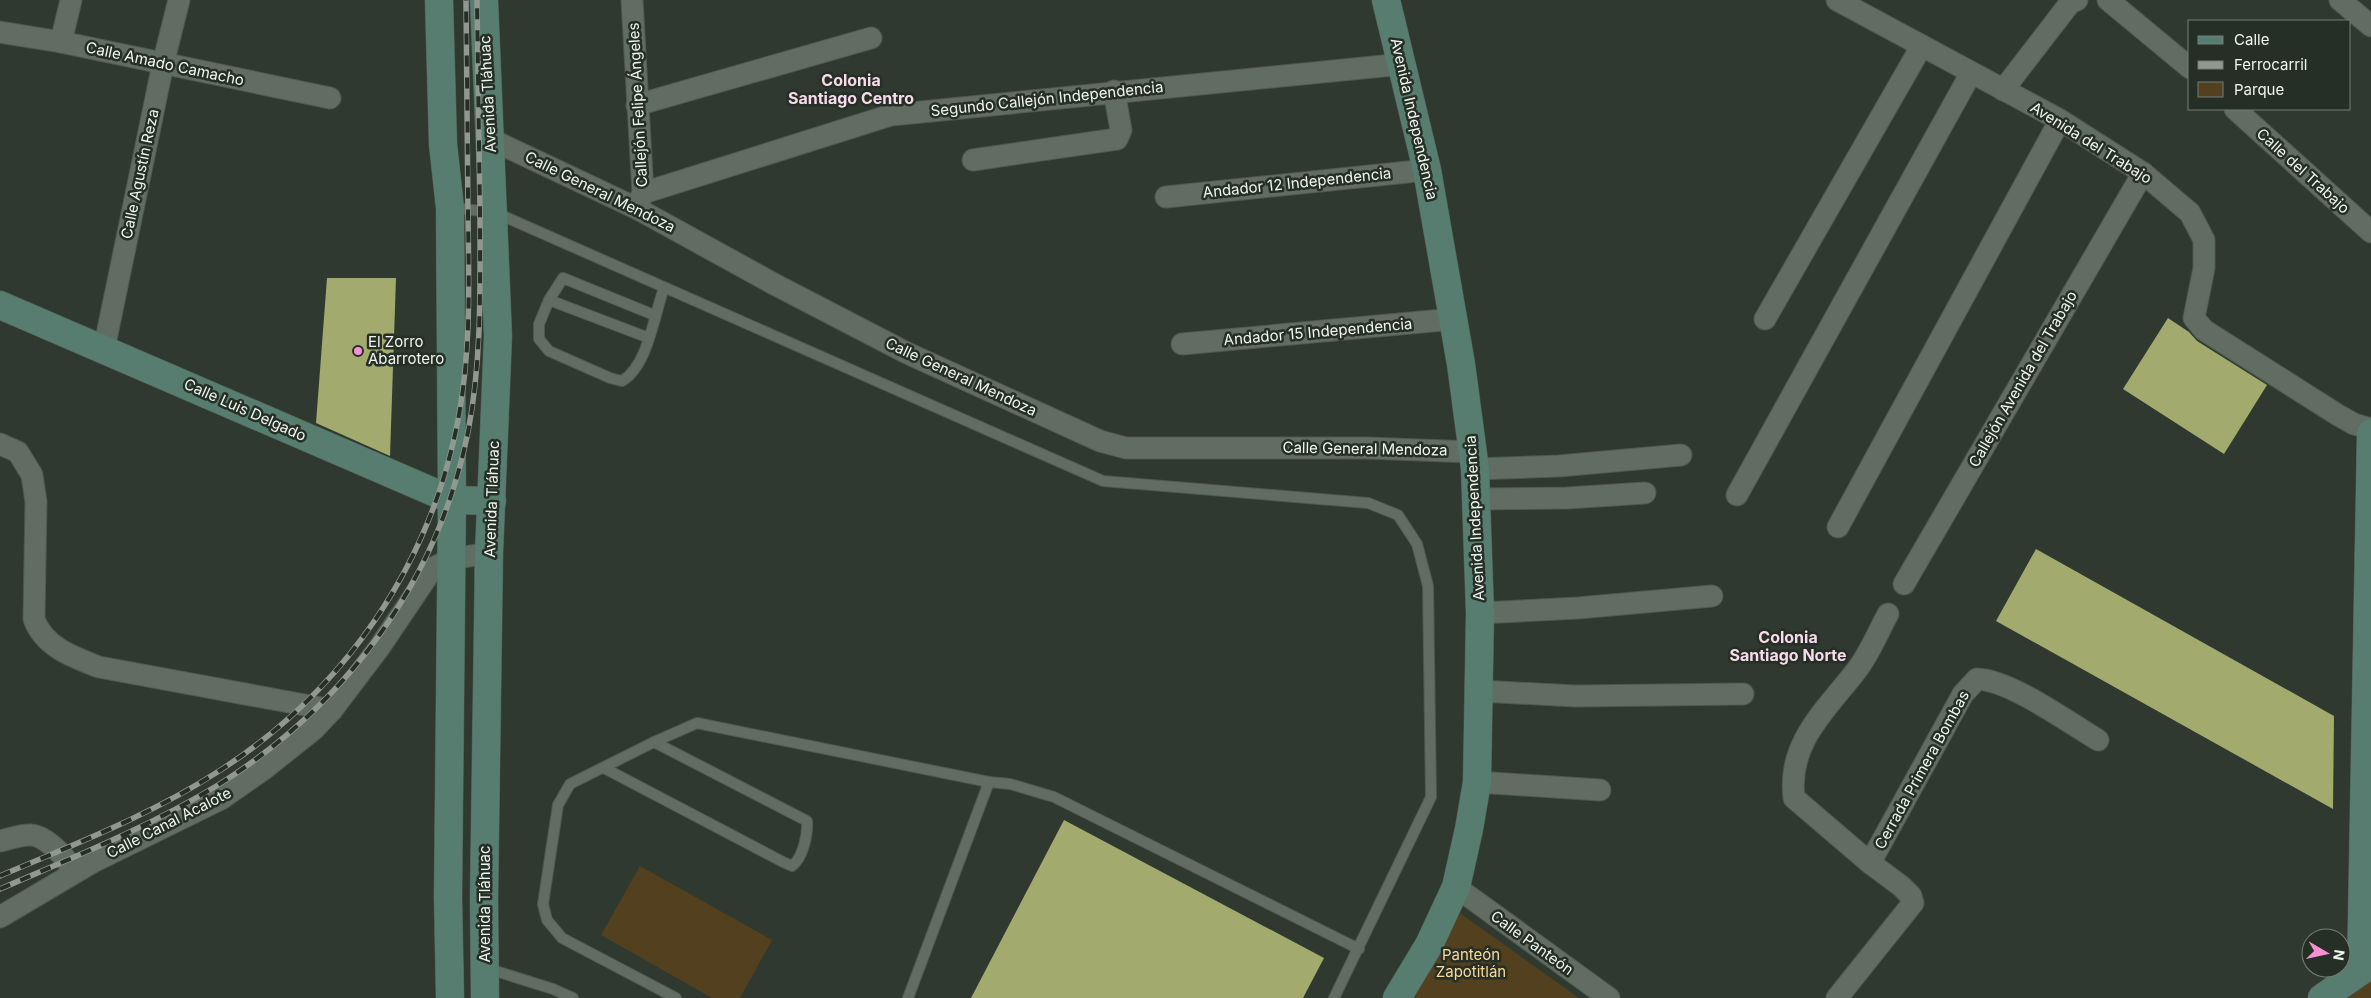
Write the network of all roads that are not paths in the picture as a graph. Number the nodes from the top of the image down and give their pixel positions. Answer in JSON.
{"nodes":[{"id":1,"x":71,"y":0,"type":"edge"},
{"id":2,"x":179,"y":0,"type":"edge"},
{"id":3,"x":439,"y":0,"type":"edge"},
{"id":4,"x":484,"y":0,"type":"edge"},
{"id":5,"x":632,"y":0,"type":"edge"},
{"id":6,"x":1386,"y":0,"type":"edge"},
{"id":7,"x":1837,"y":0,"type":"edge"},
{"id":8,"x":2077,"y":0,"type":"edge"},
{"id":9,"x":2108,"y":0,"type":"edge"},
{"id":10,"x":2340,"y":0,"type":"edge"},
{"id":11,"x":2371,"y":26,"type":"edge"},
{"id":12,"x":0,"y":32,"type":"edge"},
{"id":13,"x":871,"y":38,"type":"dead end"},
{"id":14,"x":61,"y":42,"type":"junction"},
{"id":15,"x":1921,"y":47,"type":"junction"},
{"id":16,"x":163,"y":64,"type":"junction"},
{"id":17,"x":1403,"y":64,"type":"junction"},
{"id":18,"x":2188,"y":66,"type":"edge"},
{"id":19,"x":1971,"y":73,"type":"junction"},
{"id":20,"x":2003,"y":90,"type":"junction"},
{"id":21,"x":1114,"y":91,"type":"junction"},
{"id":22,"x":330,"y":98,"type":"dead end"},
{"id":23,"x":637,"y":105,"type":"junction"},
{"id":24,"x":2236,"y":110,"type":"edge"},
{"id":25,"x":2060,"y":120,"type":"junction"},
{"id":26,"x":490,"y":139,"type":"junction"},
{"id":27,"x":973,"y":160,"type":"dead end"},
{"id":28,"x":1427,"y":170,"type":"junction"},
{"id":29,"x":2143,"y":173,"type":"junction"},
{"id":30,"x":1166,"y":197,"type":"dead end"},
{"id":31,"x":640,"y":200,"type":"junction"},
{"id":32,"x":450,"y":208,"type":"junction"},
{"id":33,"x":494,"y":212,"type":"junction"},
{"id":34,"x":2371,"y":232,"type":"edge"},
{"id":35,"x":664,"y":288,"type":"junction"},
{"id":36,"x":549,"y":300,"type":"junction"},
{"id":37,"x":0,"y":305,"type":"edge"},
{"id":38,"x":654,"y":315,"type":"junction"},
{"id":39,"x":1454,"y":319,"type":"junction"},
{"id":40,"x":1765,"y":319,"type":"dead end"},
{"id":41,"x":649,"y":338,"type":"junction"},
{"id":42,"x":1182,"y":344,"type":"dead end"},
{"id":43,"x":104,"y":349,"type":"junction"},
{"id":44,"x":2371,"y":429,"type":"edge"},
{"id":45,"x":2371,"y":433,"type":"edge"},
{"id":46,"x":0,"y":444,"type":"edge"},
{"id":47,"x":1681,"y":455,"type":"dead end"},
{"id":48,"x":1474,"y":460,"type":"junction"},
{"id":49,"x":1645,"y":493,"type":"dead end"},
{"id":50,"x":1737,"y":495,"type":"dead end"},
{"id":51,"x":1476,"y":498,"type":"junction"},
{"id":52,"x":452,"y":500,"type":"junction"},
{"id":53,"x":492,"y":501,"type":"junction"},
{"id":54,"x":1838,"y":527,"type":"dead end"},
{"id":55,"x":489,"y":553,"type":"junction"},
{"id":56,"x":451,"y":559,"type":"junction"},
{"id":57,"x":1904,"y":584,"type":"dead end"},
{"id":58,"x":1712,"y":596,"type":"dead end"},
{"id":59,"x":1480,"y":612,"type":"junction"},
{"id":60,"x":1888,"y":614,"type":"dead end"},
{"id":61,"x":1480,"y":691,"type":"junction"},
{"id":62,"x":1743,"y":694,"type":"dead end"},
{"id":63,"x":332,"y":710,"type":"junction"},
{"id":64,"x":2098,"y":740,"type":"dead end"},
{"id":65,"x":654,"y":742,"type":"junction"},
{"id":66,"x":604,"y":768,"type":"junction"},
{"id":67,"x":989,"y":782,"type":"junction"},
{"id":68,"x":1477,"y":782,"type":"junction"},
{"id":69,"x":1600,"y":790,"type":"dead end"},
{"id":70,"x":0,"y":841,"type":"edge"},
{"id":71,"x":1870,"y":862,"type":"junction"},
{"id":72,"x":75,"y":872,"type":"junction"},
{"id":73,"x":1456,"y":887,"type":"junction"},
{"id":74,"x":448,"y":897,"type":"junction"},
{"id":75,"x":484,"y":899,"type":"junction"},
{"id":76,"x":0,"y":917,"type":"edge"},
{"id":77,"x":1359,"y":949,"type":"junction"},
{"id":78,"x":485,"y":968,"type":"junction"},
{"id":79,"x":2366,"y":968,"type":"edge"},
{"id":80,"x":450,"y":998,"type":"edge"},
{"id":81,"x":485,"y":998,"type":"edge"},
{"id":82,"x":573,"y":998,"type":"edge"},
{"id":83,"x":676,"y":998,"type":"edge"},
{"id":84,"x":908,"y":998,"type":"edge"},
{"id":85,"x":1334,"y":998,"type":"edge"},
{"id":86,"x":1397,"y":998,"type":"edge"},
{"id":87,"x":1609,"y":998,"type":"edge"},
{"id":88,"x":1837,"y":998,"type":"edge"},
{"id":89,"x":2322,"y":998,"type":"edge"}],
"edges":[{"from":1,"to":14,"type":"street"},
{"from":2,"to":16,"type":"street","name":"Calle Agustín Reza"},
{"from":3,"to":32,"type":"street"},
{"from":4,"to":26,"type":"street","name":"Avenida Tláhuac"},
{"from":5,"to":23,"type":"street","name":"Callejón Felipe Ángeles"},
{"from":6,"to":17,"type":"street","name":"Avenida Independencia"},
{"from":7,"to":15,"type":"street","name":"Avenida del Trabajo"},
{"from":8,"to":20,"type":"street"},
{"from":9,"to":18,"type":"street"},
{"from":10,"to":11,"type":"street"},
{"from":12,"to":14,"type":"street","name":"Calle Amado Camacho"},
{"from":13,"to":23,"type":"street"},
{"from":14,"to":16,"type":"street","name":"Calle Amado Camacho"},
{"from":15,"to":19,"type":"street","name":"Avenida del Trabajo"},
{"from":15,"to":40,"type":"street"},
{"from":16,"to":22,"type":"street","name":"Calle Amado Camacho"},
{"from":16,"to":43,"type":"street","name":"Calle Agustín Reza"},
{"from":17,"to":21,"type":"street","name":"Segundo Callejón Independencia"},
{"from":17,"to":28,"type":"street","name":"Avenida Independencia"},
{"from":19,"to":20,"type":"street","name":"Avenida del Trabajo"},
{"from":19,"to":50,"type":"street"},
{"from":20,"to":25,"type":"street","name":"Avenida del Trabajo"},
{"from":21,"to":27,"type":"street"},
{"from":21,"to":31,"type":"street","name":"Segundo Callejón Independencia"},
{"from":23,"to":31,"type":"street","name":"Callejón Felipe Ángeles"},
{"from":24,"to":34,"type":"street","name":"Calle del Trabajo"},
{"from":25,"to":29,"type":"street","name":"Avenida del Trabajo"},
{"from":25,"to":54,"type":"street"},
{"from":26,"to":31,"type":"street","name":"Calle General Mendoza"},
{"from":26,"to":33,"type":"street","name":"Avenida Tláhuac"},
{"from":28,"to":30,"type":"street","name":"Andador 12 Independencia"},
{"from":28,"to":39,"type":"street","name":"Avenida Independencia"},
{"from":29,"to":44,"type":"street","name":"Avenida del Trabajo"},
{"from":29,"to":57,"type":"street","name":"Callejón Avenida del Trabajo"},
{"from":31,"to":48,"type":"street","name":"Calle General Mendoza"},
{"from":32,"to":33,"type":"lane"},
{"from":32,"to":52,"type":"street"},
{"from":33,"to":35,"type":"lane"},
{"from":33,"to":53,"type":"street","name":"Avenida Tláhuac"},
{"from":35,"to":38,"type":"lane"},
{"from":35,"to":77,"type":"lane"},
{"from":36,"to":38,"type":"lane"},
{"from":36,"to":41,"type":"lane"},
{"from":36,"to":41,"type":"lane"},
{"from":37,"to":43,"type":"street","name":"Calle Luis Delgado"},
{"from":38,"to":41,"type":"lane"},
{"from":39,"to":42,"type":"street","name":"Andador 15 Independencia"},
{"from":39,"to":48,"type":"street","name":"Avenida Independencia"},
{"from":43,"to":52,"type":"street","name":"Calle Luis Delgado"},
{"from":45,"to":79,"type":"street"},
{"from":46,"to":63,"type":"street"},
{"from":47,"to":48,"type":"street","name":"Calle General Mendoza"},
{"from":48,"to":51,"type":"street","name":"Avenida Independencia"},
{"from":49,"to":51,"type":"street"},
{"from":51,"to":59,"type":"street","name":"Avenida Independencia"},
{"from":52,"to":53,"type":"street","name":"Calle Luis Delgado"},
{"from":52,"to":56,"type":"street"},
{"from":53,"to":55,"type":"street","name":"Avenida Tláhuac"},
{"from":55,"to":56,"type":"street","name":"Calle Canal Acalote"},
{"from":55,"to":75,"type":"street","name":"Avenida Tláhuac"},
{"from":56,"to":63,"type":"street","name":"Calle Canal Acalote"},
{"from":56,"to":74,"type":"street"},
{"from":58,"to":59,"type":"street"},
{"from":59,"to":61,"type":"street","name":"Avenida Independencia"},
{"from":60,"to":71,"type":"street"},
{"from":61,"to":62,"type":"street"},
{"from":61,"to":68,"type":"street","name":"Avenida Independencia"},
{"from":63,"to":72,"type":"street","name":"Calle Canal Acalote"},
{"from":64,"to":71,"type":"street","name":"Cerrada Primera Bombas"},
{"from":65,"to":66,"type":"lane"},
{"from":65,"to":66,"type":"lane"},
{"from":65,"to":67,"type":"lane"},
{"from":66,"to":83,"type":"lane"},
{"from":67,"to":77,"type":"lane"},
{"from":67,"to":84,"type":"lane"},
{"from":68,"to":69,"type":"street"},
{"from":68,"to":73,"type":"street","name":"Avenida Independencia"},
{"from":70,"to":72,"type":"street"},
{"from":71,"to":88,"type":"street"},
{"from":72,"to":76,"type":"street","name":"Calle Canal Acalote"},
{"from":73,"to":86,"type":"street","name":"Avenida Independencia"},
{"from":73,"to":87,"type":"street","name":"Calle Panteón"},
{"from":74,"to":75,"type":"street"},
{"from":74,"to":80,"type":"street"},
{"from":75,"to":78,"type":"street","name":"Avenida Tláhuac"},
{"from":77,"to":85,"type":"lane"},
{"from":78,"to":81,"type":"street","name":"Avenida Tláhuac"},
{"from":78,"to":82,"type":"lane"},
{"from":79,"to":89,"type":"street"}]}
